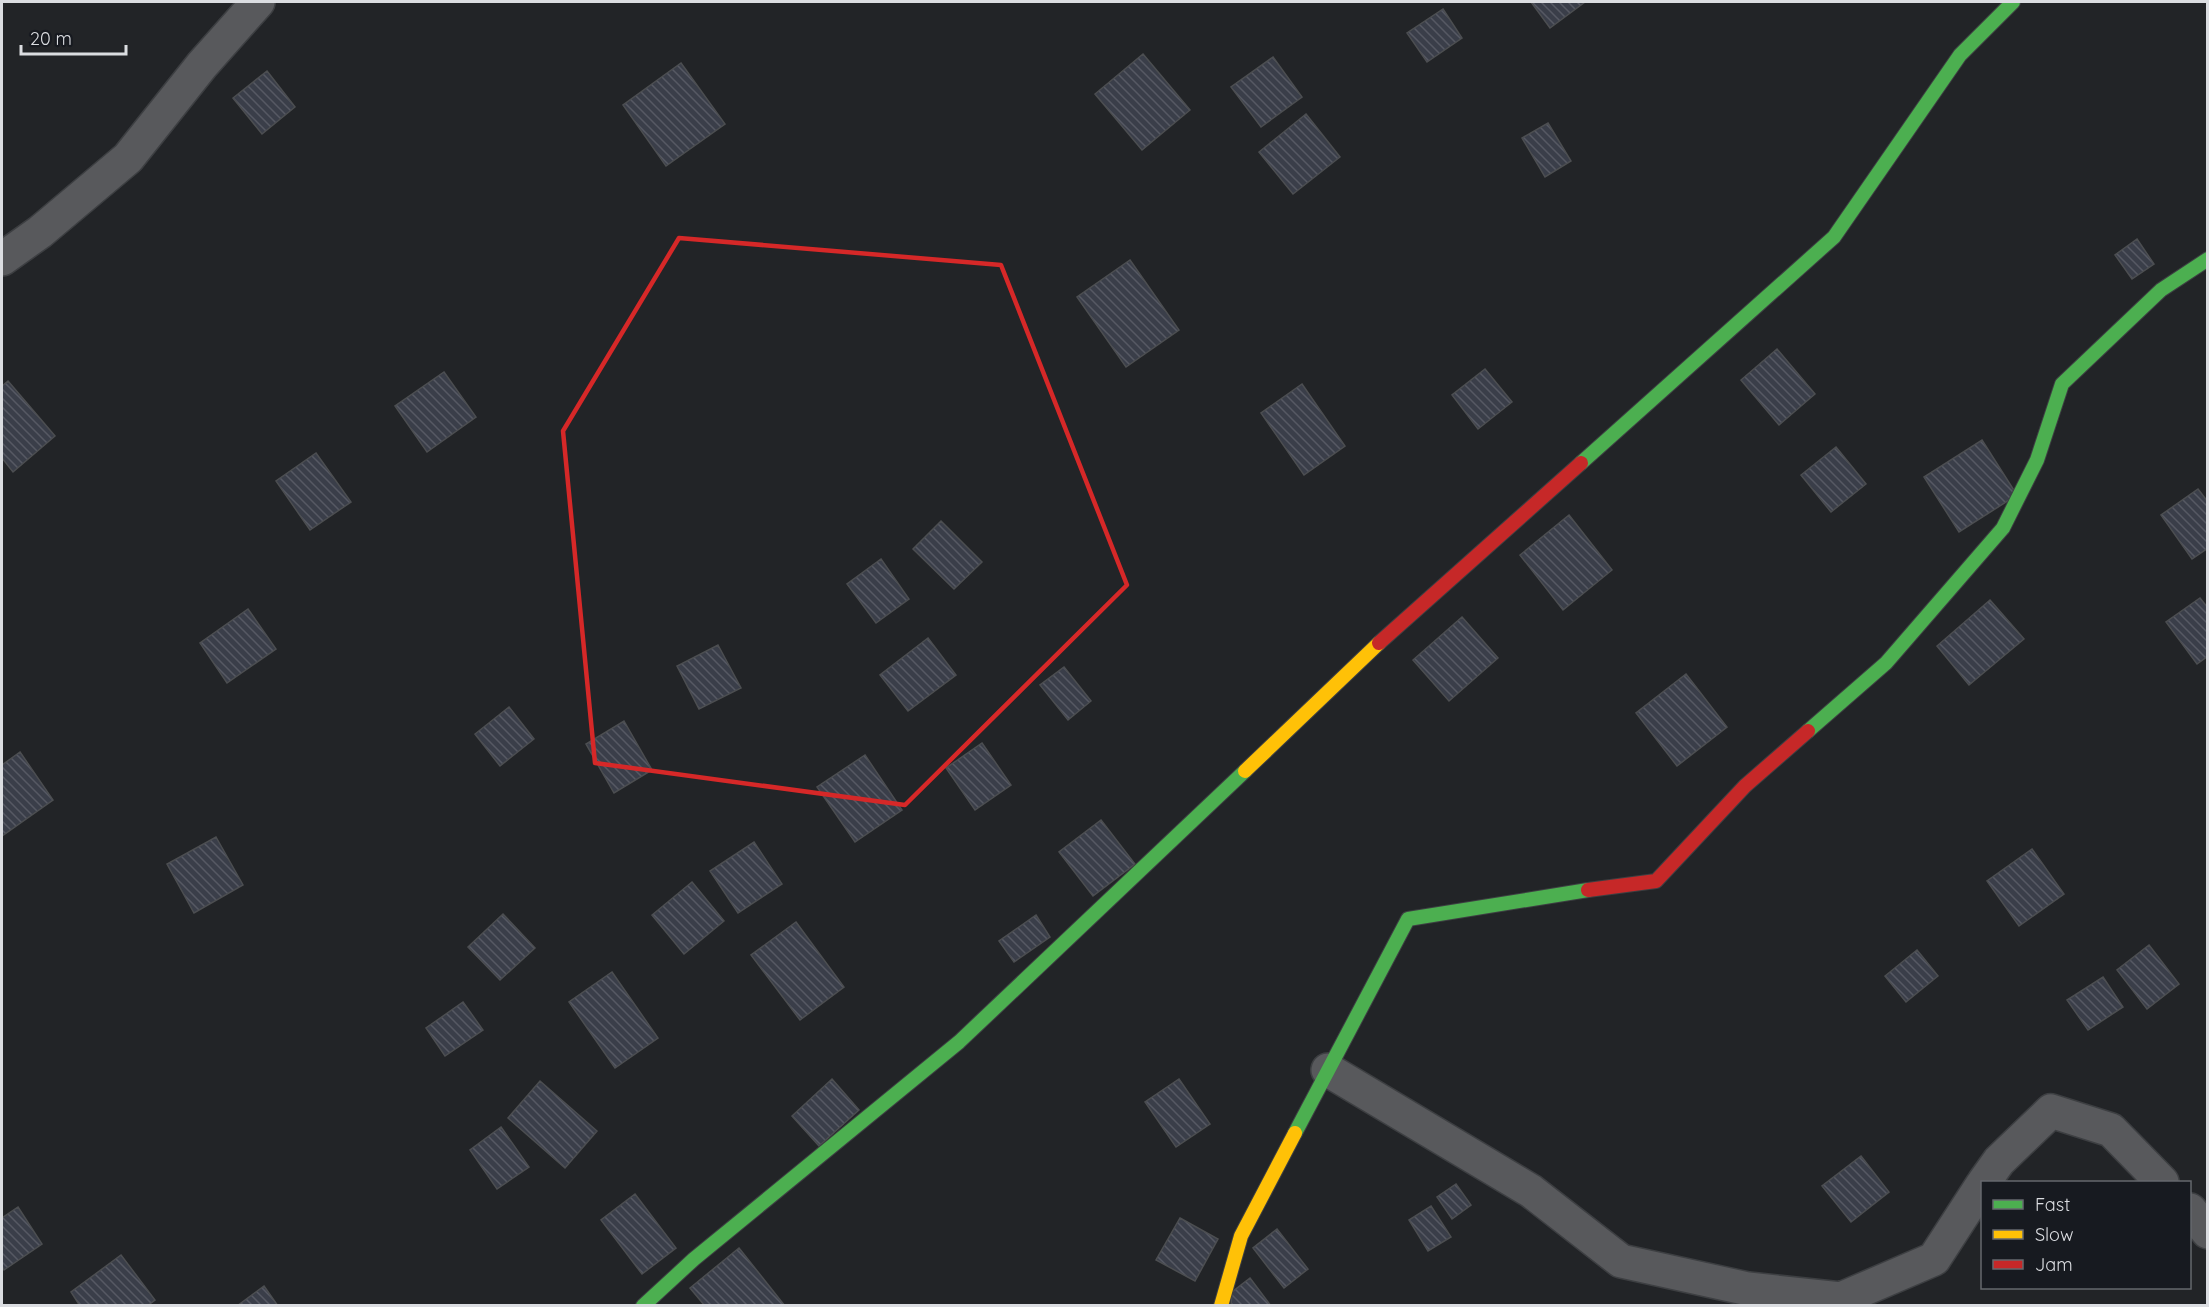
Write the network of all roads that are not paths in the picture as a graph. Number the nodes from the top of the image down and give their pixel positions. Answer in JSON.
{"nodes":[{"id":1,"x":258,"y":2,"type":"edge"},
{"id":2,"x":2013,"y":2,"type":"edge"},
{"id":3,"x":2,"y":259,"type":"edge"},
{"id":4,"x":2208,"y":259,"type":"edge"},
{"id":5,"x":1328,"y":1070,"type":"junction"},
{"id":6,"x":1985,"y":1181,"type":"edge"},
{"id":7,"x":2161,"y":1181,"type":"edge"},
{"id":8,"x":1981,"y":1187,"type":"edge"},
{"id":9,"x":2191,"y":1211,"type":"edge"},
{"id":10,"x":2208,"y":1232,"type":"edge"},
{"id":11,"x":643,"y":1305,"type":"edge"},
{"id":12,"x":1221,"y":1305,"type":"edge"}],
"edges":[{"from":1,"to":3,"type":"street"},
{"from":2,"to":11,"type":"street"},
{"from":4,"to":5,"type":"street"},
{"from":5,"to":8,"type":"street"},
{"from":5,"to":12,"type":"street"},
{"from":6,"to":7,"type":"street"},
{"from":9,"to":10,"type":"street"}]}
